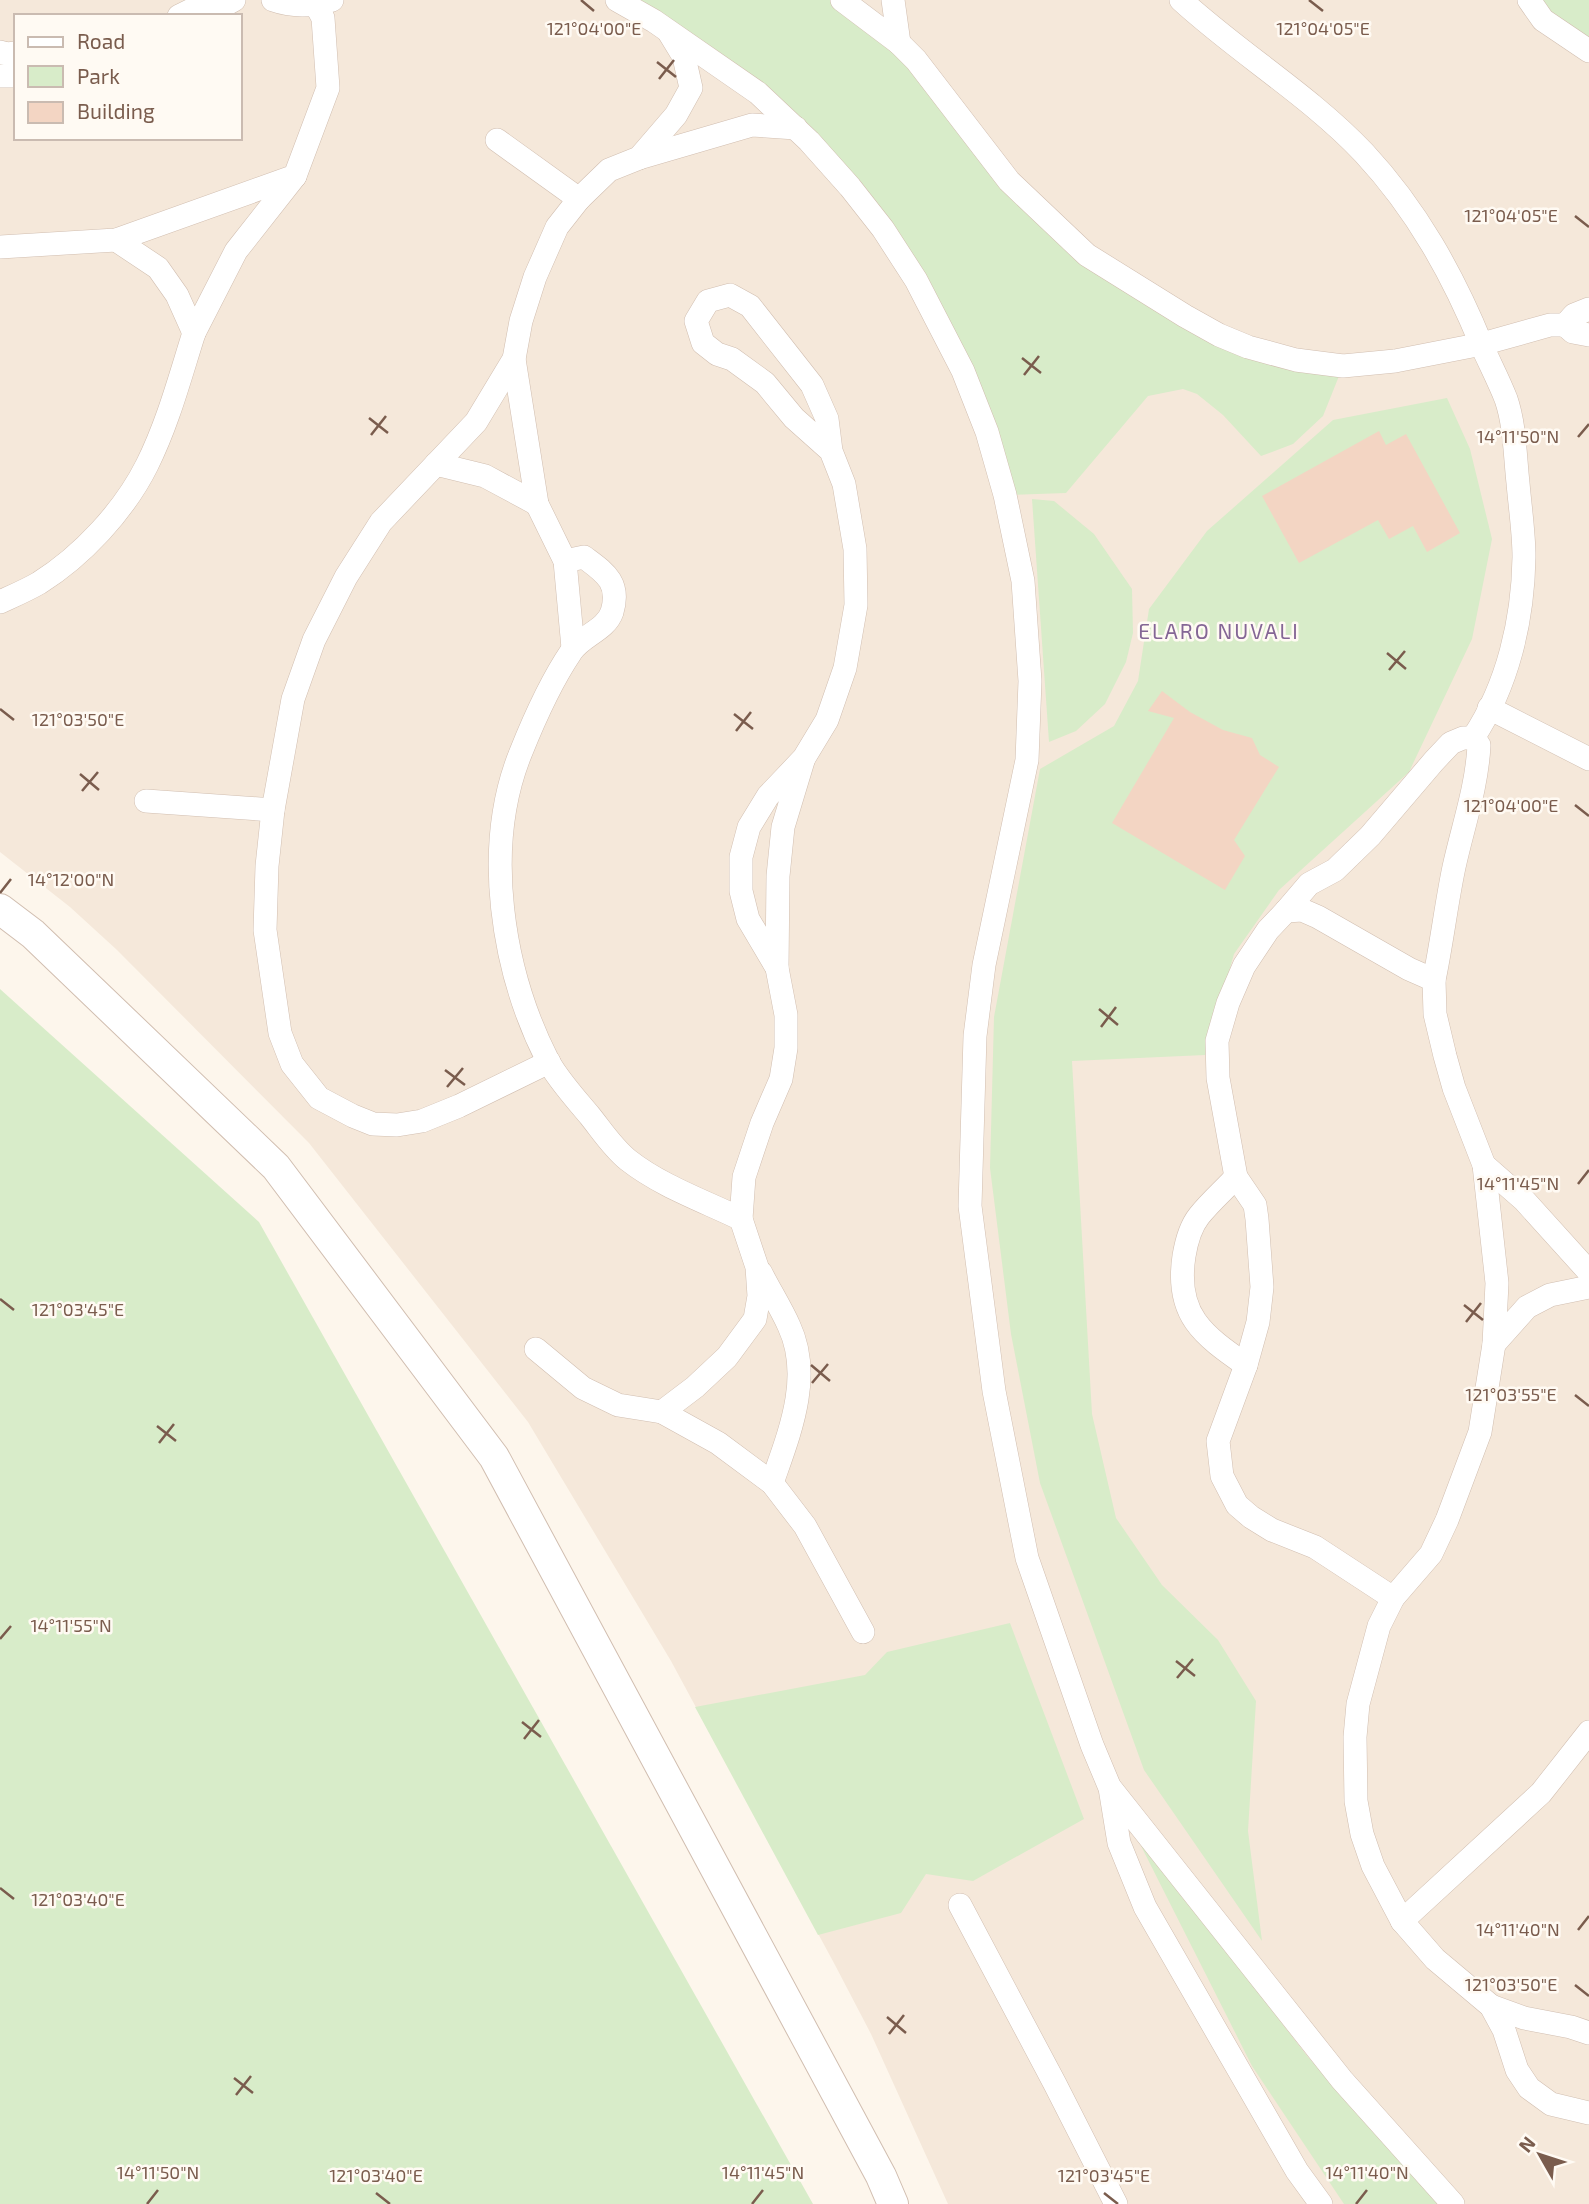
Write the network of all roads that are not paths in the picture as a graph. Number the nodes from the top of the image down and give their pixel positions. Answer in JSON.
{"nodes":[{"id":1,"x":212,"y":0,"type":"edge"},
{"id":2,"x":234,"y":0,"type":"edge"},
{"id":3,"x":272,"y":0,"type":"edge"},
{"id":4,"x":617,"y":0,"type":"edge"},
{"id":5,"x":842,"y":0,"type":"edge"},
{"id":6,"x":893,"y":0,"type":"edge"},
{"id":7,"x":1181,"y":0,"type":"edge"},
{"id":8,"x":1529,"y":0,"type":"edge"},
{"id":9,"x":324,"y":3,"type":"edge"},
{"id":10,"x":183,"y":14,"type":"edge"},
{"id":11,"x":209,"y":14,"type":"edge"},
{"id":12,"x":669,"y":31,"type":"junction"},
{"id":13,"x":899,"y":44,"type":"junction"},
{"id":14,"x":1589,"y":51,"type":"edge"},
{"id":15,"x":796,"y":128,"type":"junction"},
{"id":16,"x":497,"y":140,"type":"dead end"},
{"id":17,"x":639,"y":158,"type":"junction"},
{"id":18,"x":295,"y":176,"type":"junction"},
{"id":19,"x":579,"y":199,"type":"junction"},
{"id":20,"x":116,"y":240,"type":"junction"},
{"id":21,"x":0,"y":247,"type":"edge"},
{"id":22,"x":1589,"y":309,"type":"edge"},
{"id":23,"x":1565,"y":325,"type":"junction"},
{"id":24,"x":194,"y":333,"type":"junction"},
{"id":25,"x":1589,"y":335,"type":"edge"},
{"id":26,"x":1482,"y":344,"type":"junction"},
{"id":27,"x":514,"y":359,"type":"junction"},
{"id":28,"x":831,"y":451,"type":"junction"},
{"id":29,"x":436,"y":464,"type":"junction"},
{"id":30,"x":537,"y":504,"type":"junction"},
{"id":31,"x":565,"y":561,"type":"junction"},
{"id":32,"x":0,"y":602,"type":"edge"},
{"id":33,"x":573,"y":649,"type":"junction"},
{"id":34,"x":1489,"y":708,"type":"junction"},
{"id":35,"x":1473,"y":738,"type":"junction"},
{"id":36,"x":804,"y":758,"type":"junction"},
{"id":37,"x":1589,"y":760,"type":"edge"},
{"id":38,"x":146,"y":801,"type":"dead end"},
{"id":39,"x":273,"y":810,"type":"junction"},
{"id":40,"x":0,"y":909,"type":"edge"},
{"id":41,"x":1286,"y":911,"type":"junction"},
{"id":42,"x":778,"y":968,"type":"junction"},
{"id":43,"x":1434,"y":980,"type":"junction"},
{"id":44,"x":549,"y":1062,"type":"junction"},
{"id":45,"x":1484,"y":1165,"type":"junction"},
{"id":46,"x":1236,"y":1177,"type":"junction"},
{"id":47,"x":741,"y":1219,"type":"junction"},
{"id":48,"x":757,"y":1267,"type":"junction"},
{"id":49,"x":1589,"y":1272,"type":"edge"},
{"id":50,"x":1589,"y":1287,"type":"edge"},
{"id":51,"x":1493,"y":1345,"type":"junction"},
{"id":52,"x":536,"y":1349,"type":"dead end"},
{"id":53,"x":1247,"y":1365,"type":"junction"},
{"id":54,"x":662,"y":1412,"type":"junction"},
{"id":55,"x":772,"y":1483,"type":"junction"},
{"id":56,"x":1393,"y":1598,"type":"junction"},
{"id":57,"x":863,"y":1632,"type":"dead end"},
{"id":58,"x":1589,"y":1732,"type":"edge"},
{"id":59,"x":1110,"y":1788,"type":"junction"},
{"id":60,"x":960,"y":1905,"type":"dead end"},
{"id":61,"x":1402,"y":1920,"type":"junction"},
{"id":62,"x":1491,"y":2006,"type":"junction"},
{"id":63,"x":1589,"y":2033,"type":"edge"},
{"id":64,"x":1589,"y":2113,"type":"edge"},
{"id":65,"x":893,"y":2204,"type":"edge"},
{"id":66,"x":1116,"y":2204,"type":"edge"},
{"id":67,"x":1321,"y":2204,"type":"edge"},
{"id":68,"x":1453,"y":2204,"type":"edge"}],
"edges":[{"from":1,"to":10,"type":"street"},
{"from":2,"to":11,"type":"street"},
{"from":3,"to":9,"type":"street"},
{"from":4,"to":12,"type":"street"},
{"from":5,"to":13,"type":"street"},
{"from":6,"to":13,"type":"street"},
{"from":7,"to":26,"type":"street"},
{"from":8,"to":14,"type":"street"},
{"from":9,"to":18,"type":"street"},
{"from":12,"to":15,"type":"street"},
{"from":12,"to":17,"type":"street"},
{"from":13,"to":26,"type":"street"},
{"from":15,"to":17,"type":"street"},
{"from":15,"to":59,"type":"street"},
{"from":16,"to":19,"type":"street"},
{"from":17,"to":19,"type":"street"},
{"from":18,"to":20,"type":"street"},
{"from":18,"to":24,"type":"street"},
{"from":19,"to":27,"type":"street"},
{"from":20,"to":21,"type":"street"},
{"from":20,"to":24,"type":"street"},
{"from":22,"to":23,"type":"street"},
{"from":23,"to":25,"type":"street"},
{"from":23,"to":26,"type":"street"},
{"from":24,"to":32,"type":"street"},
{"from":26,"to":34,"type":"street"},
{"from":27,"to":29,"type":"street"},
{"from":27,"to":30,"type":"street"},
{"from":28,"to":28,"type":"street"},
{"from":28,"to":36,"type":"street"},
{"from":29,"to":30,"type":"street"},
{"from":29,"to":39,"type":"street"},
{"from":30,"to":31,"type":"street"},
{"from":31,"to":33,"type":"street"},
{"from":31,"to":33,"type":"street"},
{"from":33,"to":44,"type":"street"},
{"from":34,"to":35,"type":"street"},
{"from":34,"to":37,"type":"street"},
{"from":35,"to":41,"type":"street"},
{"from":35,"to":43,"type":"street"},
{"from":36,"to":42,"type":"street"},
{"from":36,"to":42,"type":"street"},
{"from":38,"to":39,"type":"street"},
{"from":39,"to":44,"type":"street"},
{"from":40,"to":65,"type":"street"},
{"from":41,"to":43,"type":"street"},
{"from":41,"to":46,"type":"street"},
{"from":42,"to":47,"type":"street"},
{"from":43,"to":45,"type":"street"},
{"from":44,"to":47,"type":"street"},
{"from":45,"to":49,"type":"street"},
{"from":45,"to":51,"type":"street"},
{"from":46,"to":53,"type":"street"},
{"from":46,"to":53,"type":"street"},
{"from":47,"to":48,"type":"street"},
{"from":48,"to":54,"type":"street"},
{"from":48,"to":55,"type":"street"},
{"from":50,"to":51,"type":"street"},
{"from":51,"to":56,"type":"street"},
{"from":52,"to":54,"type":"street"},
{"from":53,"to":56,"type":"street"},
{"from":54,"to":55,"type":"street"},
{"from":55,"to":57,"type":"street"},
{"from":56,"to":61,"type":"street"},
{"from":58,"to":61,"type":"street"},
{"from":59,"to":67,"type":"street"},
{"from":59,"to":68,"type":"street"},
{"from":60,"to":66,"type":"street"},
{"from":61,"to":62,"type":"street"},
{"from":62,"to":63,"type":"street"},
{"from":62,"to":64,"type":"street"}]}
